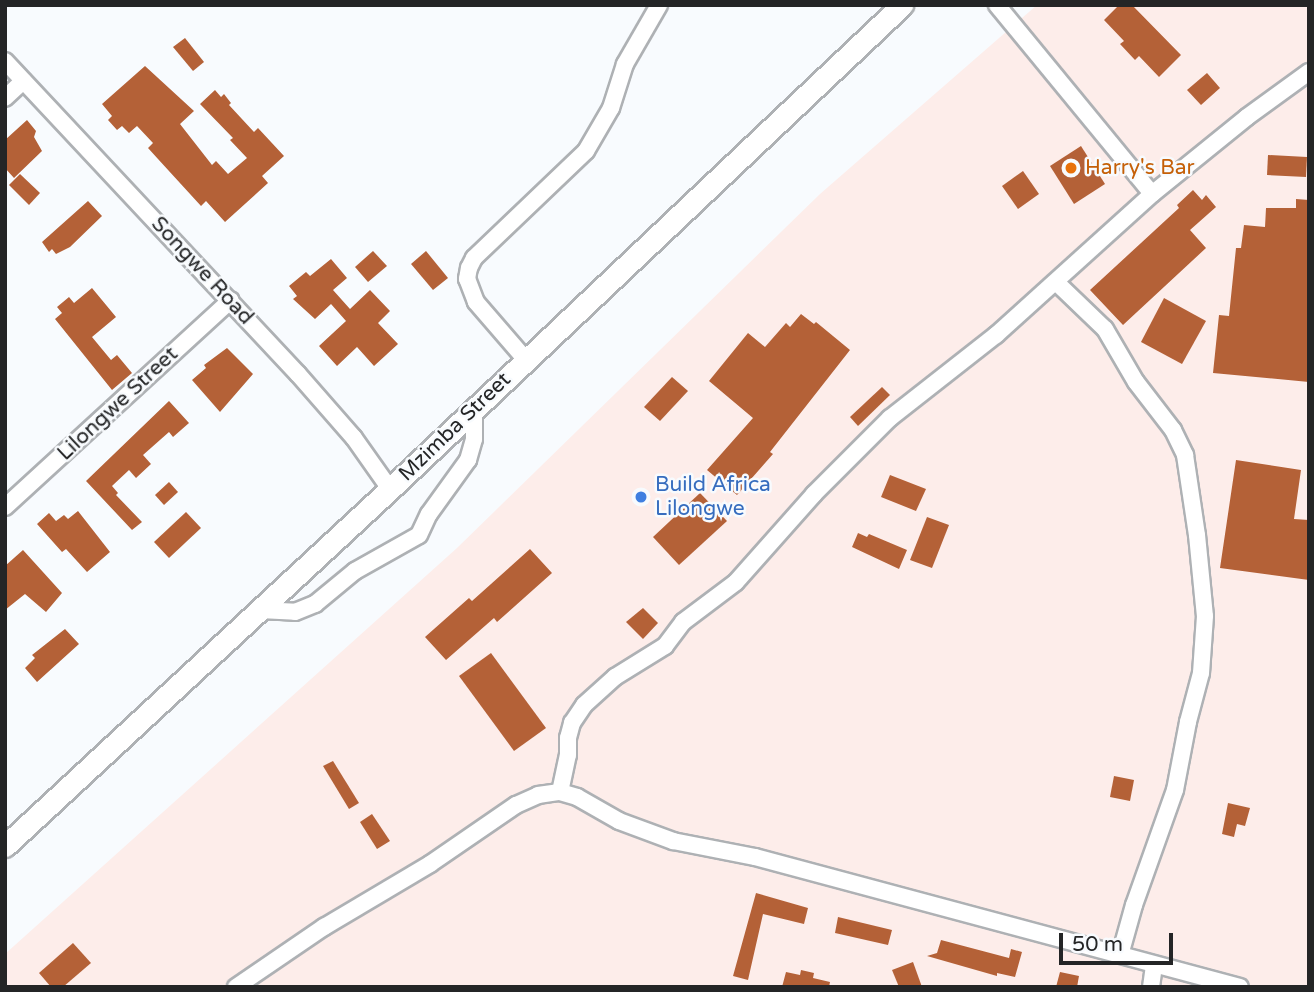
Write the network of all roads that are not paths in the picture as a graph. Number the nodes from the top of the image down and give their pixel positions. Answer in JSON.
{"nodes":[{"id":1,"x":659,"y":5,"type":"edge"},
{"id":2,"x":902,"y":5,"type":"edge"},
{"id":3,"x":997,"y":5,"type":"edge"},
{"id":4,"x":5,"y":61,"type":"edge"},
{"id":5,"x":1309,"y":72,"type":"edge"},
{"id":6,"x":23,"y":81,"type":"junction"},
{"id":7,"x":5,"y":98,"type":"edge"},
{"id":8,"x":1152,"y":194,"type":"junction"},
{"id":9,"x":1057,"y":283,"type":"junction"},
{"id":10,"x":230,"y":300,"type":"junction"},
{"id":11,"x":526,"y":360,"type":"junction"},
{"id":12,"x":474,"y":409,"type":"junction"},
{"id":13,"x":390,"y":489,"type":"junction"},
{"id":14,"x":5,"y":507,"type":"edge"},
{"id":15,"x":260,"y":610,"type":"junction"},
{"id":16,"x":560,"y":792,"type":"junction"},
{"id":17,"x":5,"y":846,"type":"edge"},
{"id":18,"x":1120,"y":955,"type":"junction"},
{"id":19,"x":1154,"y":965,"type":"junction"},
{"id":20,"x":236,"y":987,"type":"edge"},
{"id":21,"x":1151,"y":987,"type":"edge"},
{"id":22,"x":1240,"y":987,"type":"edge"}],
"edges":[{"from":1,"to":11,"type":"street"},
{"from":2,"to":11,"type":"main road","name":"Mzimba Street"},
{"from":3,"to":8,"type":"street"},
{"from":4,"to":6,"type":"street","name":"Songwe Road"},
{"from":5,"to":8,"type":"street"},
{"from":6,"to":7,"type":"street"},
{"from":6,"to":10,"type":"street","name":"Songwe Road"},
{"from":8,"to":9,"type":"street"},
{"from":9,"to":16,"type":"street"},
{"from":9,"to":18,"type":"street"},
{"from":10,"to":13,"type":"street","name":"Songwe Road"},
{"from":10,"to":14,"type":"street","name":"Lilongwe Street"},
{"from":11,"to":12,"type":"main road","name":"Mzimba Street"},
{"from":12,"to":13,"type":"main road","name":"Mzimba Street"},
{"from":12,"to":15,"type":"street"},
{"from":13,"to":15,"type":"main road","name":"Mzimba Street"},
{"from":15,"to":17,"type":"main road","name":"Mzimba Street"},
{"from":16,"to":18,"type":"street"},
{"from":16,"to":20,"type":"street"},
{"from":18,"to":19,"type":"street"},
{"from":19,"to":21,"type":"street"},
{"from":19,"to":22,"type":"street"}]}
